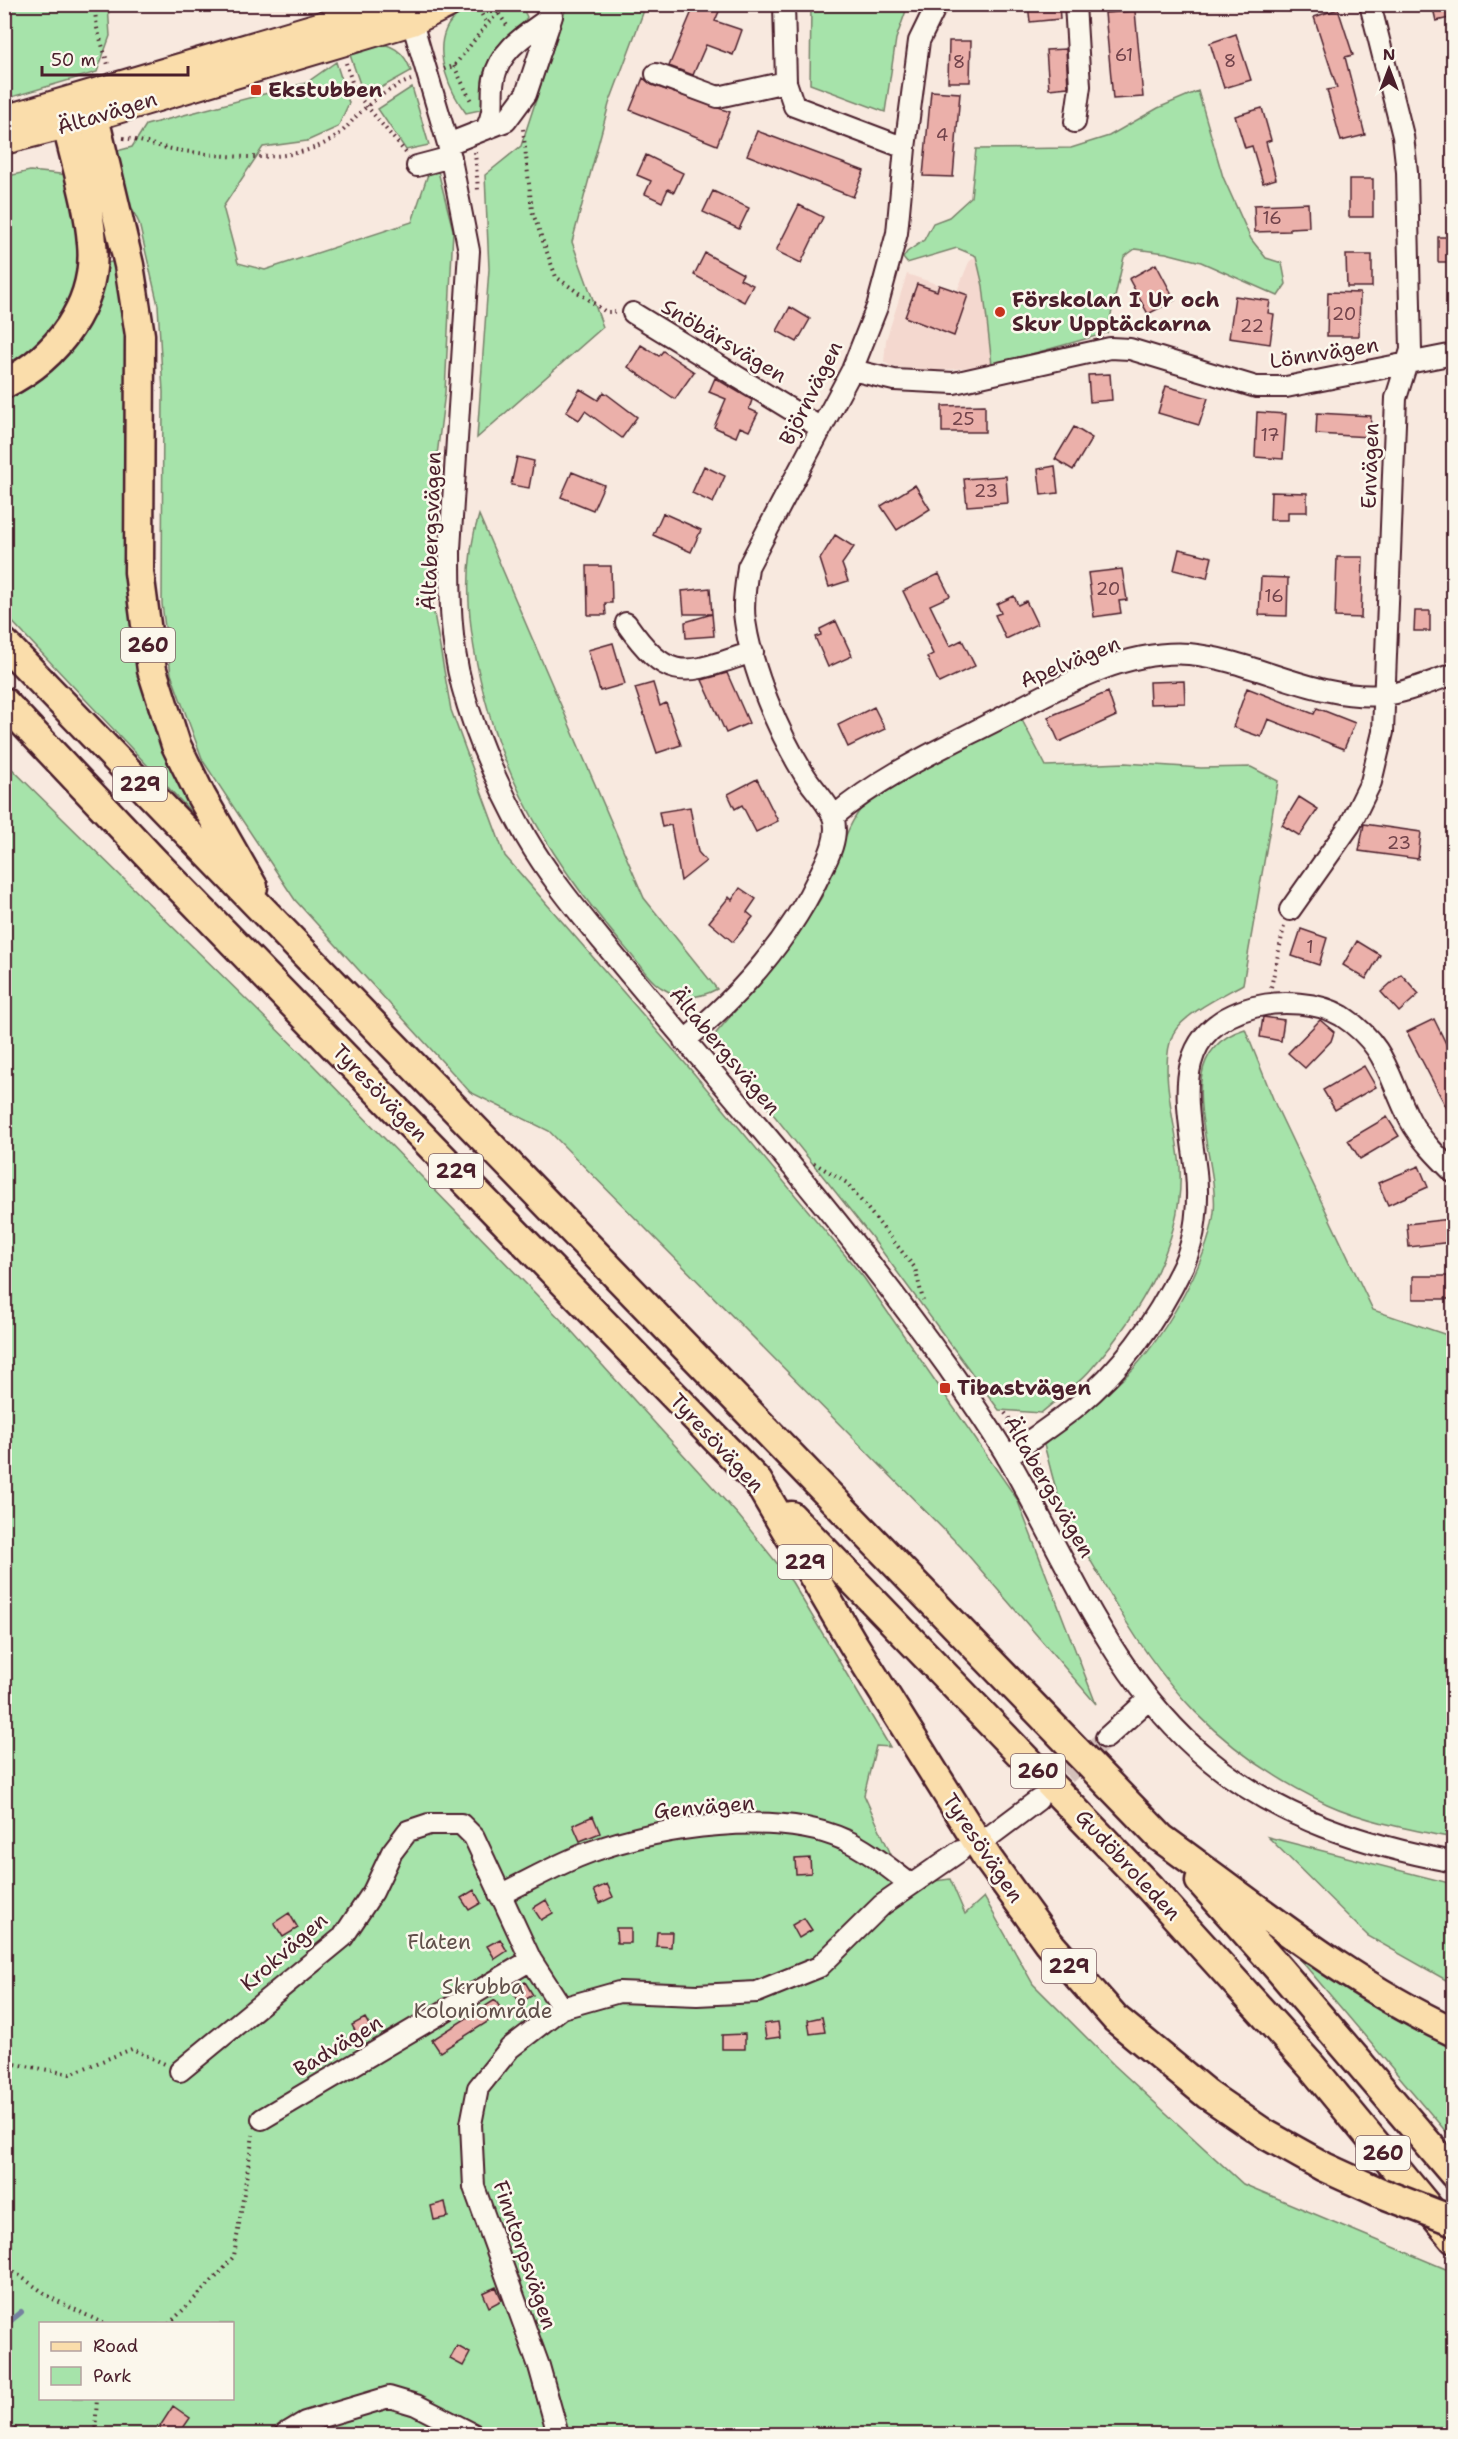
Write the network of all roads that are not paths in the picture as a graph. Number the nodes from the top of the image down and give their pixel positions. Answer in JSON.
{"nodes":[{"id":1,"x":393,"y":4,"type":"edge"},
{"id":2,"x":449,"y":4,"type":"edge"},
{"id":3,"x":784,"y":4,"type":"edge"},
{"id":4,"x":937,"y":4,"type":"edge"},
{"id":5,"x":1075,"y":4,"type":"edge"},
{"id":6,"x":1370,"y":4,"type":"edge"},
{"id":7,"x":548,"y":10,"type":"edge"},
{"id":8,"x":410,"y":13,"type":"edge"},
{"id":9,"x":656,"y":74,"type":"dead end"},
{"id":10,"x":786,"y":82,"type":"junction"},
{"id":11,"x":64,"y":114,"type":"junction"},
{"id":12,"x":4,"y":118,"type":"edge"},
{"id":13,"x":94,"y":118,"type":"junction"},
{"id":14,"x":1075,"y":122,"type":"dead end"},
{"id":15,"x":480,"y":130,"type":"junction"},
{"id":16,"x":4,"y":141,"type":"edge"},
{"id":17,"x":904,"y":148,"type":"junction"},
{"id":18,"x":449,"y":150,"type":"junction"},
{"id":19,"x":416,"y":159,"type":"road end"},
{"id":20,"x":633,"y":313,"type":"road end"},
{"id":21,"x":1454,"y":354,"type":"edge"},
{"id":22,"x":1407,"y":364,"type":"junction"},
{"id":23,"x":852,"y":370,"type":"junction"},
{"id":24,"x":4,"y":384,"type":"edge"},
{"id":25,"x":821,"y":428,"type":"junction"},
{"id":26,"x":626,"y":623,"type":"dead end"},
{"id":27,"x":4,"y":643,"type":"edge"},
{"id":28,"x":753,"y":652,"type":"junction"},
{"id":29,"x":1454,"y":674,"type":"edge"},
{"id":30,"x":1385,"y":695,"type":"junction"},
{"id":31,"x":4,"y":702,"type":"edge"},
{"id":32,"x":833,"y":817,"type":"junction"},
{"id":33,"x":1290,"y":910,"type":"road end"},
{"id":34,"x":275,"y":925,"type":"junction"},
{"id":35,"x":684,"y":1041,"type":"junction"},
{"id":36,"x":1454,"y":1173,"type":"edge"},
{"id":37,"x":1007,"y":1457,"type":"junction"},
{"id":38,"x":758,"y":1482,"type":"junction"},
{"id":39,"x":1148,"y":1700,"type":"junction"},
{"id":40,"x":1106,"y":1738,"type":"tunnel mouth"},
{"id":41,"x":1038,"y":1800,"type":"tunnel mouth"},
{"id":42,"x":990,"y":1836,"type":"dead end"},
{"id":43,"x":1161,"y":1838,"type":"junction"},
{"id":44,"x":960,"y":1851,"type":"dead end"},
{"id":45,"x":1454,"y":1862,"type":"edge"},
{"id":46,"x":910,"y":1884,"type":"junction"},
{"id":47,"x":499,"y":1895,"type":"junction"},
{"id":48,"x":531,"y":1960,"type":"junction"},
{"id":49,"x":562,"y":2008,"type":"junction"},
{"id":50,"x":1454,"y":2032,"type":"edge"},
{"id":51,"x":180,"y":2071,"type":"road end"},
{"id":52,"x":262,"y":2119,"type":"road end"},
{"id":53,"x":1454,"y":2174,"type":"edge"},
{"id":54,"x":1454,"y":2221,"type":"edge"},
{"id":55,"x":1454,"y":2240,"type":"edge"},
{"id":56,"x":285,"y":2434,"type":"edge"},
{"id":57,"x":473,"y":2434,"type":"edge"},
{"id":58,"x":558,"y":2434,"type":"edge"}],
"edges":[{"from":1,"to":13,"type":"main road","name":"Ältavägen"},
{"from":2,"to":8,"type":"main road","name":"Ältavägen"},
{"from":3,"to":10,"type":"street"},
{"from":4,"to":17,"type":"street","name":"Björnvägen"},
{"from":5,"to":14,"type":"street"},
{"from":6,"to":22,"type":"street","name":"Envägen"},
{"from":7,"to":15,"type":"street"},
{"from":7,"to":15,"type":"street"},
{"from":8,"to":13,"type":"main road","name":"Ältavägen"},
{"from":8,"to":18,"type":"street","name":"Ältabergsvägen"},
{"from":9,"to":10,"type":"street"},
{"from":10,"to":17,"type":"street"},
{"from":11,"to":12,"type":"main road","name":"Ältavägen"},
{"from":11,"to":13,"type":"main road","name":"Ältavägen"},
{"from":11,"to":16,"type":"main road","name":"Ältavägen"},
{"from":11,"to":24,"type":"highway"},
{"from":13,"to":34,"type":"highway","number":"260"},
{"from":15,"to":18,"type":"street"},
{"from":17,"to":23,"type":"street","name":"Björnvägen"},
{"from":18,"to":19,"type":"street"},
{"from":18,"to":35,"type":"street","name":"Ältabergsvägen"},
{"from":20,"to":25,"type":"street","name":"Snöbärsvägen"},
{"from":21,"to":22,"type":"street","name":"Lönnvägen"},
{"from":22,"to":23,"type":"street","name":"Lönnvägen"},
{"from":22,"to":30,"type":"street","name":"Envägen"},
{"from":23,"to":25,"type":"street","name":"Björnvägen"},
{"from":25,"to":28,"type":"street","name":"Björnvägen"},
{"from":26,"to":28,"type":"street"},
{"from":27,"to":34,"type":"highway","name":"Tyresövägen","number":"229"},
{"from":28,"to":32,"type":"street","name":"Björnvägen"},
{"from":29,"to":30,"type":"street","name":"Apelvägen"},
{"from":30,"to":32,"type":"street","name":"Apelvägen"},
{"from":30,"to":33,"type":"street","name":"Envägen"},
{"from":31,"to":38,"type":"highway","name":"Tyresövägen","number":"229"},
{"from":32,"to":35,"type":"street"},
{"from":34,"to":43,"type":"highway","name":"Tyresövägen","number":"229"},
{"from":35,"to":37,"type":"street","name":"Ältabergsvägen"},
{"from":36,"to":37,"type":"street"},
{"from":37,"to":39,"type":"street","name":"Ältabergsvägen"},
{"from":38,"to":54,"type":"highway","name":"Tyresövägen","number":"229","bridge":true},
{"from":38,"to":55,"type":"highway","name":"Gudöbroleden","number":"260"},
{"from":39,"to":40,"type":"street"},
{"from":39,"to":45,"type":"street","name":"Ältabergsvägen"},
{"from":41,"to":42,"type":"street"},
{"from":43,"to":50,"type":"highway","name":"Tyresövägen","number":"229"},
{"from":43,"to":53,"type":"highway","name":"Gudöbroleden","number":"260"},
{"from":44,"to":46,"type":"street","name":"Finntorpsvägen"},
{"from":46,"to":47,"type":"street","name":"Genvägen"},
{"from":46,"to":49,"type":"street","name":"Finntorpsvägen"},
{"from":47,"to":48,"type":"street","name":"Krokvägen"},
{"from":47,"to":51,"type":"street","name":"Krokvägen"},
{"from":48,"to":49,"type":"street","name":"Krokvägen"},
{"from":48,"to":52,"type":"street","name":"Badvägen"},
{"from":49,"to":58,"type":"street","name":"Finntorpsvägen"},
{"from":56,"to":57,"type":"street"}]}
